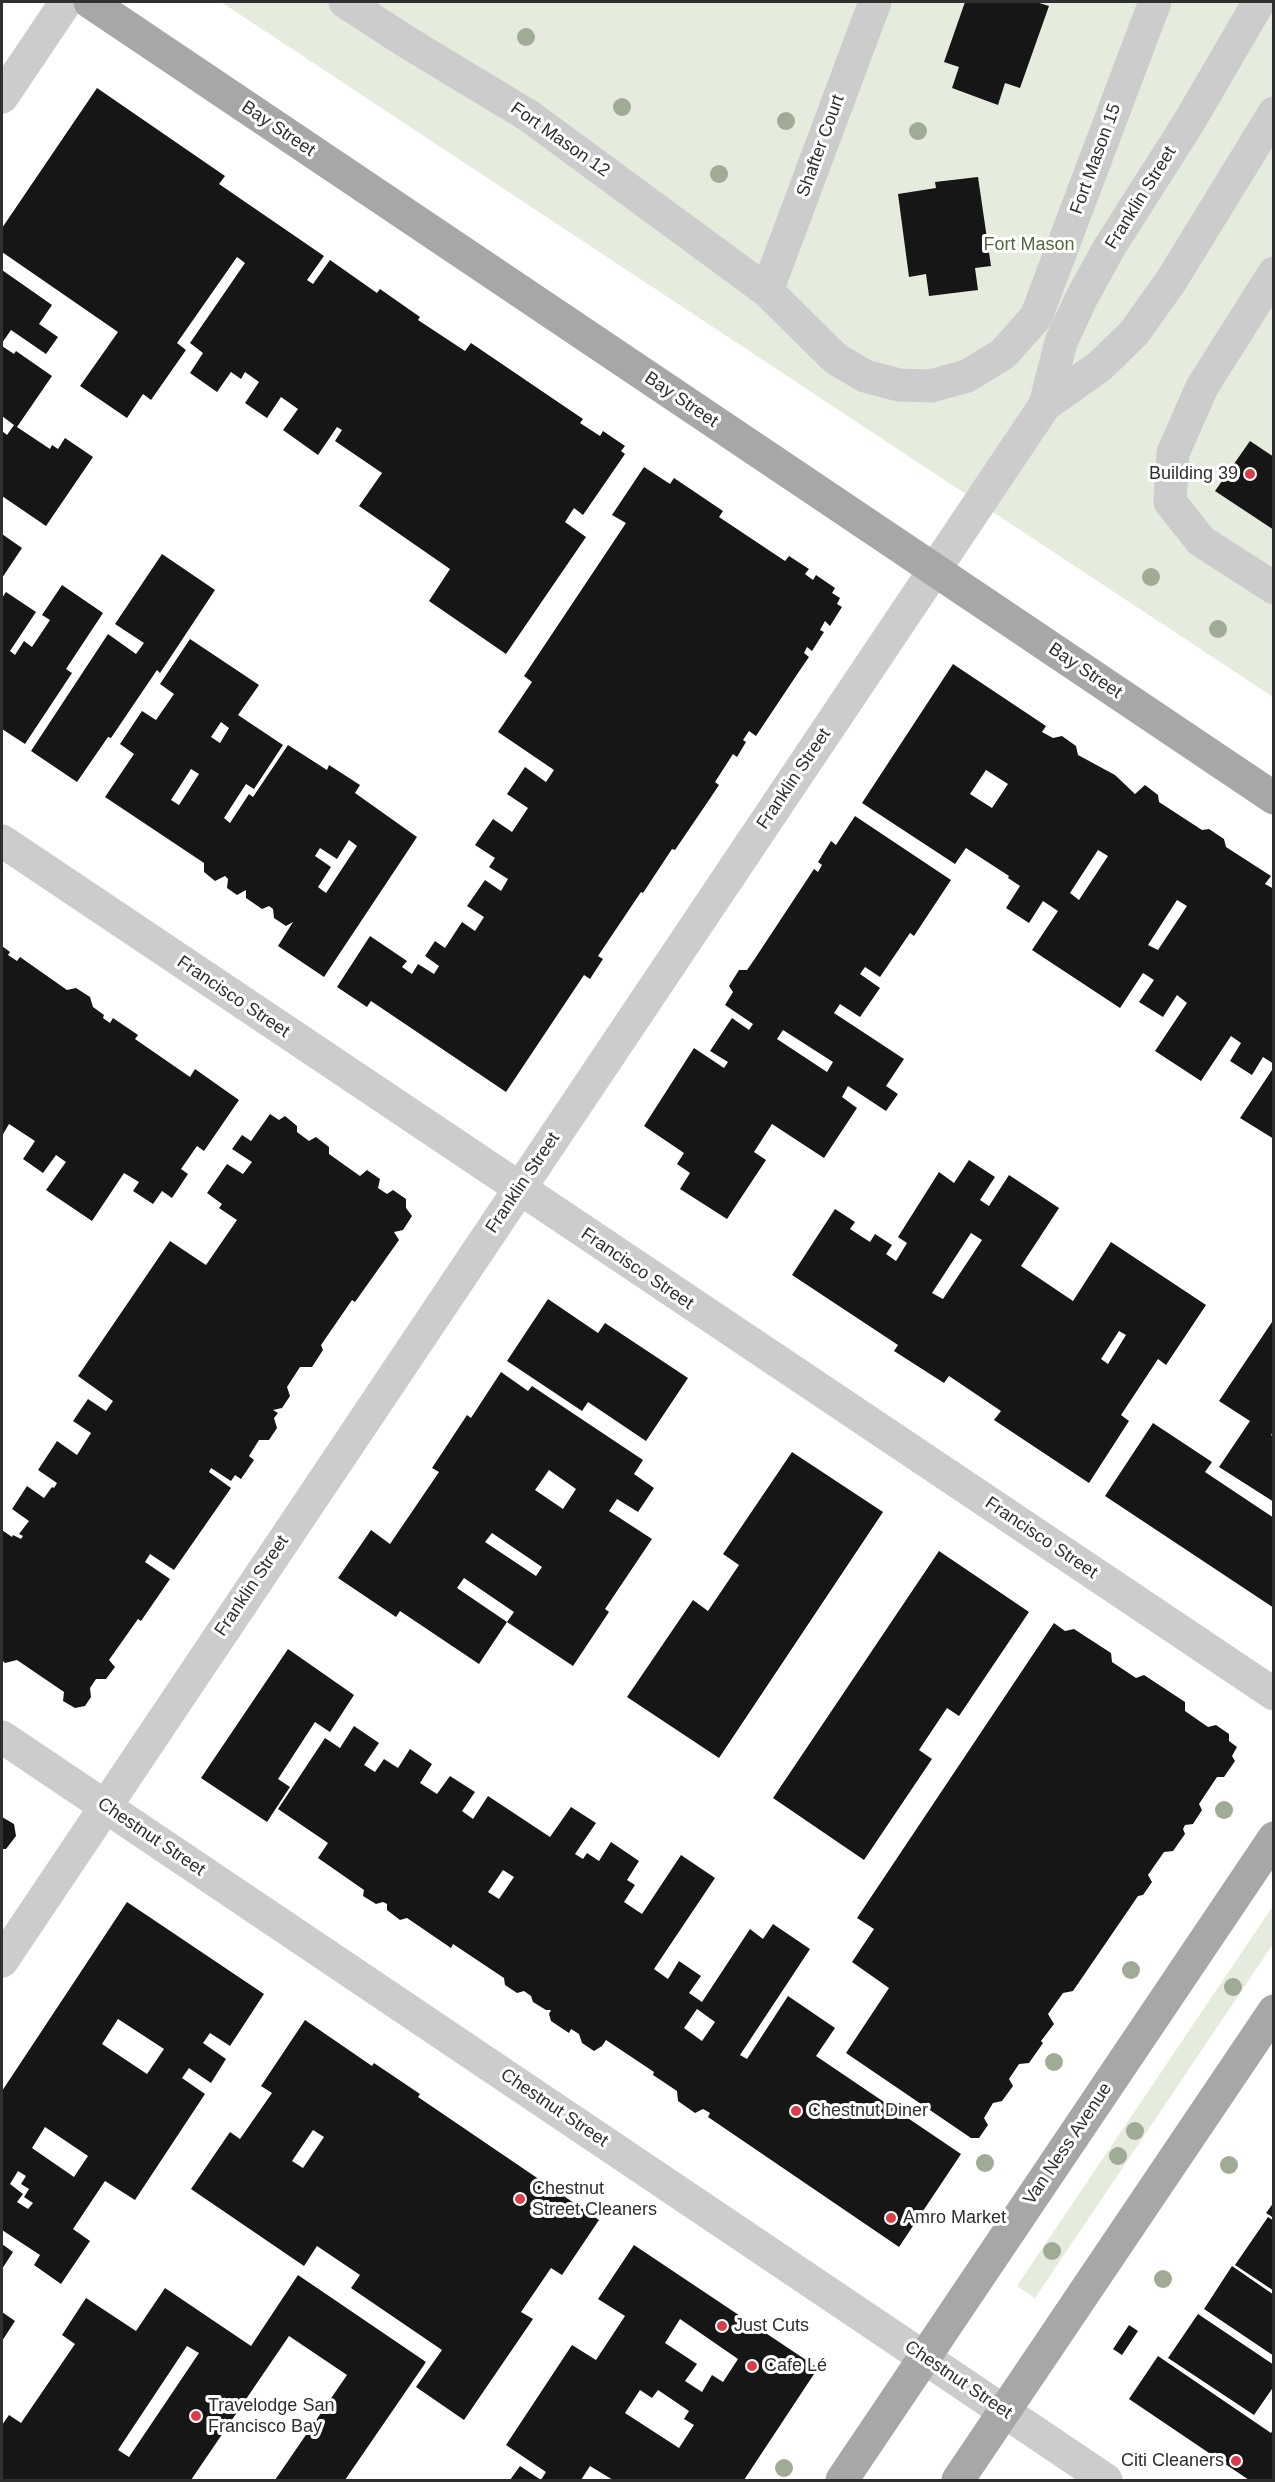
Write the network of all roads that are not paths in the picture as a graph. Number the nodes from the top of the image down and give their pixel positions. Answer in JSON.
{"nodes":[{"id":1,"x":66,"y":2,"type":"edge"},
{"id":2,"x":90,"y":2,"type":"edge"},
{"id":3,"x":345,"y":2,"type":"edge"},
{"id":4,"x":875,"y":2,"type":"edge"},
{"id":5,"x":1155,"y":2,"type":"edge"},
{"id":6,"x":1259,"y":2,"type":"edge"},
{"id":7,"x":2,"y":97,"type":"edge"},
{"id":8,"x":1274,"y":113,"type":"edge"},
{"id":9,"x":1274,"y":273,"type":"edge"},
{"id":10,"x":767,"y":291,"type":"junction"},
{"id":11,"x":1036,"y":317,"type":"joint"},
{"id":12,"x":1045,"y":405,"type":"junction"},
{"id":13,"x":934,"y":570,"type":"junction"},
{"id":14,"x":1274,"y":588,"type":"edge"},
{"id":15,"x":1274,"y":798,"type":"edge"},
{"id":16,"x":2,"y":841,"type":"edge"},
{"id":17,"x":519,"y":1189,"type":"junction"},
{"id":18,"x":1274,"y":1694,"type":"edge"},
{"id":19,"x":2,"y":1737,"type":"edge"},
{"id":20,"x":104,"y":1806,"type":"junction"},
{"id":21,"x":1274,"y":1838,"type":"edge"},
{"id":22,"x":2,"y":1961,"type":"edge"},
{"id":23,"x":1274,"y":2011,"type":"edge"},
{"id":24,"x":925,"y":2357,"type":"junction"},
{"id":25,"x":1004,"y":2411,"type":"junction"},
{"id":26,"x":842,"y":2481,"type":"edge"},
{"id":27,"x":958,"y":2481,"type":"edge"},
{"id":28,"x":1106,"y":2481,"type":"edge"}],
"edges":[{"from":1,"to":7,"type":"street"},
{"from":2,"to":13,"type":"main road","name":"Bay Street"},
{"from":3,"to":10,"type":"street","name":"Fort Mason 12"},
{"from":4,"to":10,"type":"street","name":"Shafter Court"},
{"from":5,"to":11,"type":"street","name":"Fort Mason 15"},
{"from":6,"to":12,"type":"street","name":"Franklin Street"},
{"from":8,"to":12,"type":"street","name":"Franklin Street"},
{"from":9,"to":14,"type":"street"},
{"from":10,"to":11,"type":"street","name":"Fort Mason 12"},
{"from":12,"to":13,"type":"street","name":"Franklin Street"},
{"from":13,"to":15,"type":"main road","name":"Bay Street"},
{"from":13,"to":17,"type":"street","name":"Franklin Street"},
{"from":16,"to":17,"type":"street","name":"Francisco Street"},
{"from":17,"to":18,"type":"street","name":"Francisco Street"},
{"from":17,"to":20,"type":"street","name":"Franklin Street"},
{"from":19,"to":20,"type":"street","name":"Chestnut Street"},
{"from":20,"to":22,"type":"street","name":"Franklin Street"},
{"from":20,"to":24,"type":"street","name":"Chestnut Street"},
{"from":21,"to":24,"type":"main road","name":"Van Ness Avenue"},
{"from":23,"to":25,"type":"main road"},
{"from":24,"to":25,"type":"street","name":"Chestnut Street"},
{"from":24,"to":26,"type":"main road","name":"Van Ness Avenue"},
{"from":25,"to":27,"type":"main road"},
{"from":25,"to":28,"type":"street","name":"Chestnut Street"}]}
